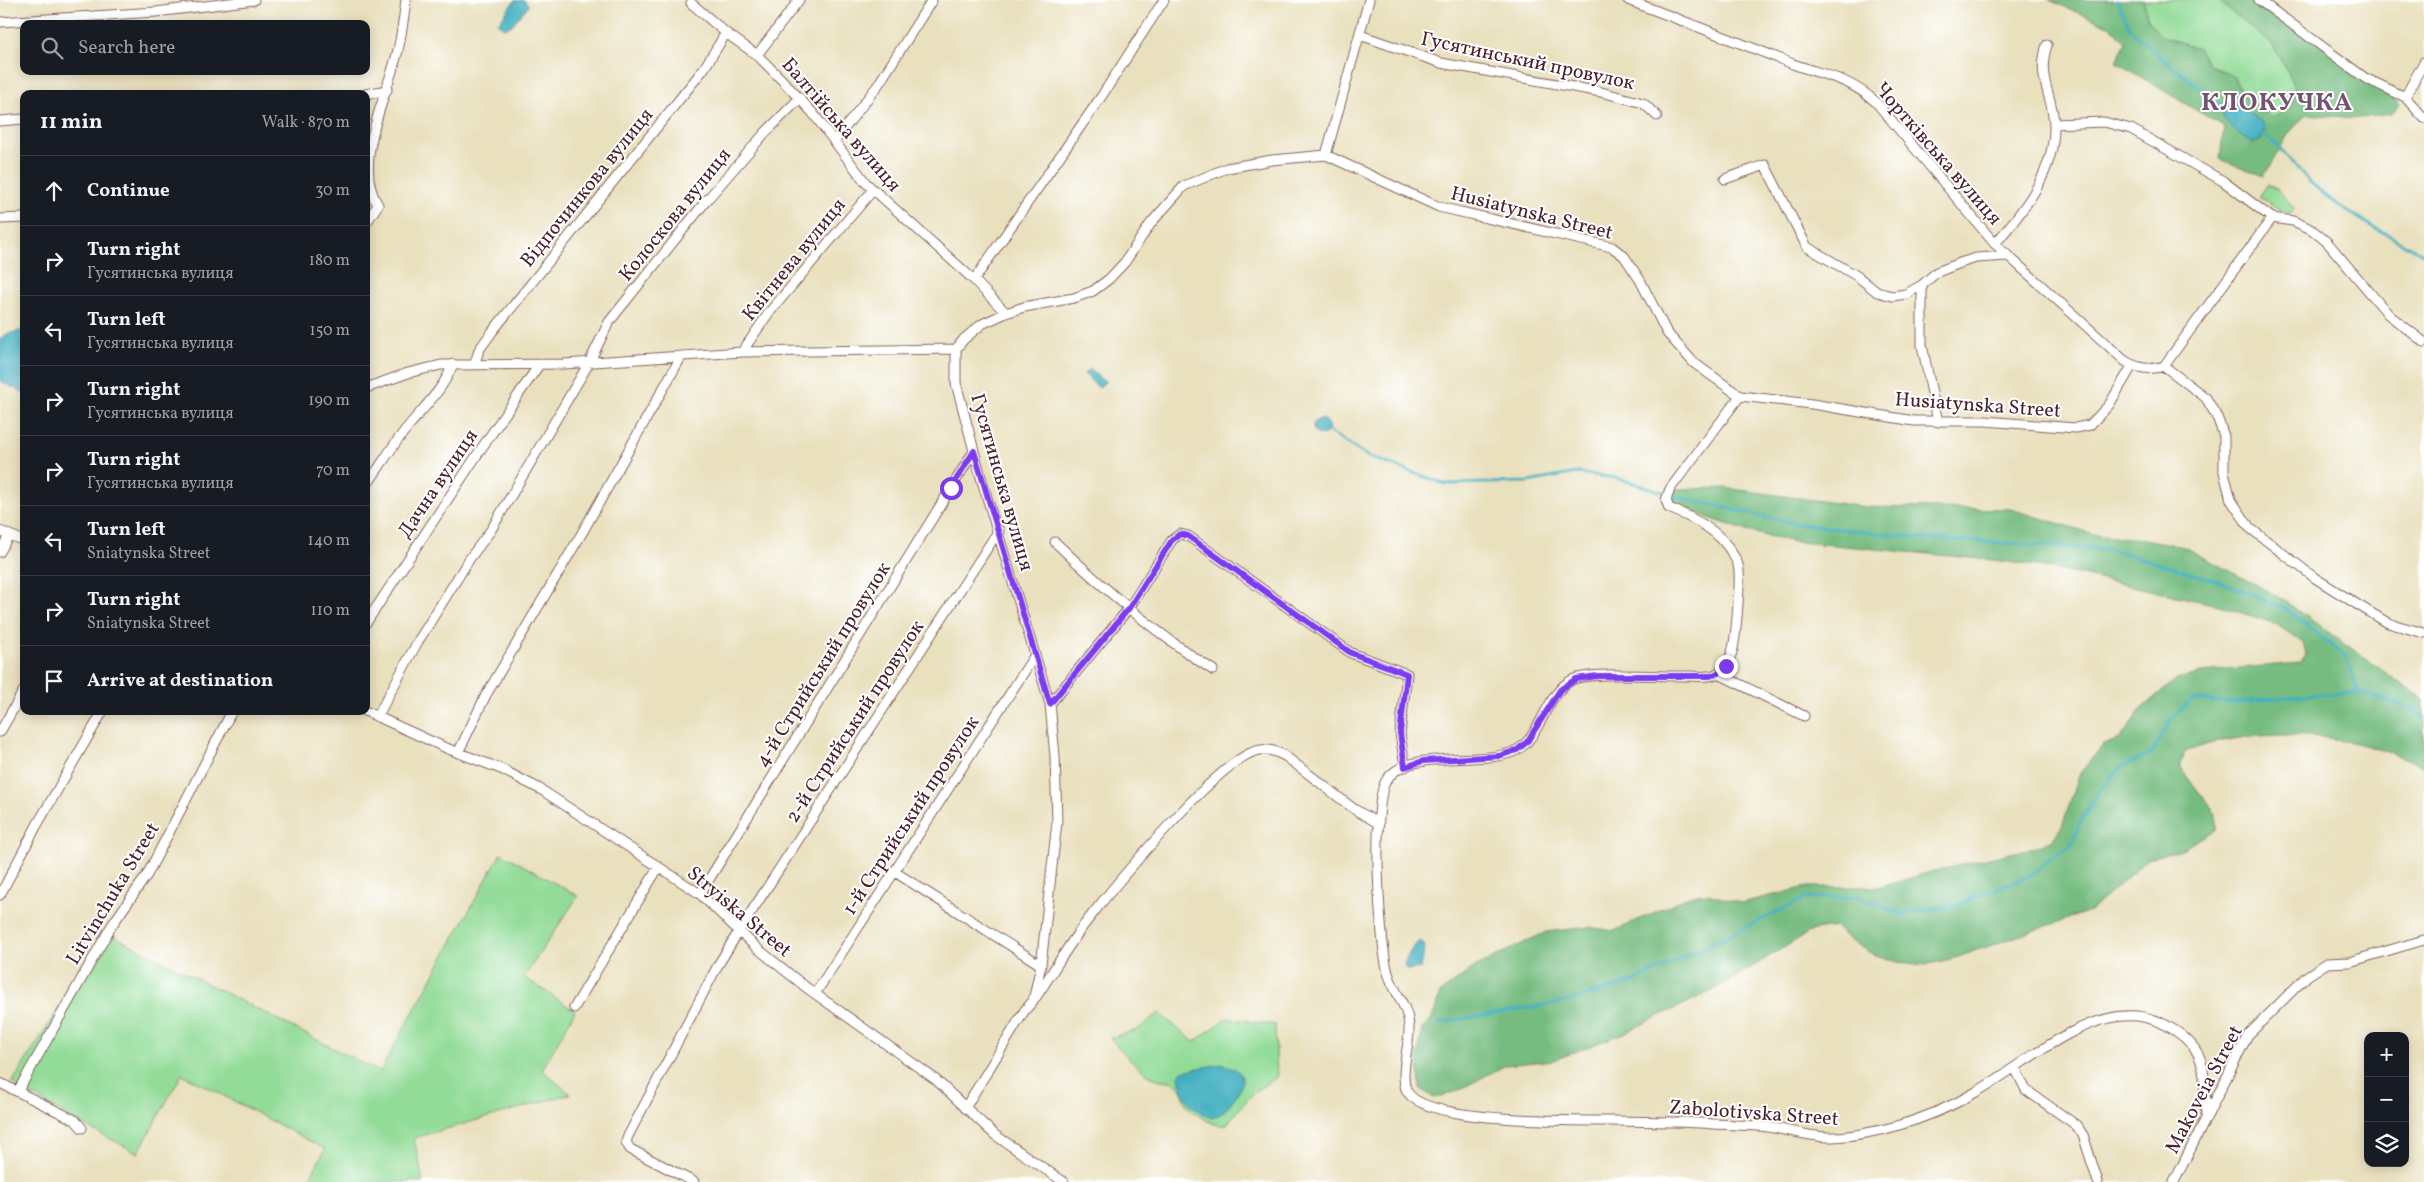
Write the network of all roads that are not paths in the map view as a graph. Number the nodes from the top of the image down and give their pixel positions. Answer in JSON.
{"nodes":[{"id":1,"x":254,"y":0,"type":"edge"},
{"id":2,"x":406,"y":0,"type":"edge"},
{"id":3,"x":799,"y":0,"type":"edge"},
{"id":4,"x":932,"y":0,"type":"edge"},
{"id":5,"x":1164,"y":0,"type":"edge"},
{"id":6,"x":1368,"y":0,"type":"edge"},
{"id":7,"x":1628,"y":0,"type":"edge"},
{"id":8,"x":2259,"y":0,"type":"edge"},
{"id":9,"x":691,"y":3,"type":"dead end"},
{"id":10,"x":31,"y":20,"type":"edge"},
{"id":11,"x":20,"y":21,"type":"edge"},
{"id":12,"x":0,"y":22,"type":"edge"},
{"id":13,"x":726,"y":33,"type":"junction"},
{"id":14,"x":1360,"y":35,"type":"junction"},
{"id":15,"x":2047,"y":45,"type":"dead end"},
{"id":16,"x":757,"y":55,"type":"junction"},
{"id":17,"x":2424,"y":62,"type":"edge"},
{"id":18,"x":387,"y":90,"type":"junction"},
{"id":19,"x":370,"y":93,"type":"edge"},
{"id":20,"x":2405,"y":97,"type":"junction"},
{"id":21,"x":800,"y":98,"type":"junction"},
{"id":22,"x":1657,"y":116,"type":"dead end"},
{"id":23,"x":2424,"y":118,"type":"edge"},
{"id":24,"x":20,"y":119,"type":"edge"},
{"id":25,"x":0,"y":120,"type":"edge"},
{"id":26,"x":2054,"y":124,"type":"junction"},
{"id":27,"x":834,"y":142,"type":"junction"},
{"id":28,"x":370,"y":144,"type":"edge"},
{"id":29,"x":1326,"y":155,"type":"junction"},
{"id":30,"x":1725,"y":180,"type":"dead end"},
{"id":31,"x":873,"y":190,"type":"junction"},
{"id":32,"x":370,"y":195,"type":"edge"},
{"id":33,"x":370,"y":217,"type":"edge"},
{"id":34,"x":20,"y":218,"type":"edge"},
{"id":35,"x":2272,"y":218,"type":"junction"},
{"id":36,"x":0,"y":219,"type":"edge"},
{"id":37,"x":1995,"y":244,"type":"junction"},
{"id":38,"x":2008,"y":256,"type":"junction"},
{"id":39,"x":974,"y":280,"type":"junction"},
{"id":40,"x":1922,"y":285,"type":"junction"},
{"id":41,"x":1006,"y":313,"type":"junction"},
{"id":42,"x":2424,"y":342,"type":"edge"},
{"id":43,"x":956,"y":350,"type":"junction"},
{"id":44,"x":742,"y":352,"type":"junction"},
{"id":45,"x":681,"y":357,"type":"junction"},
{"id":46,"x":475,"y":363,"type":"junction"},
{"id":47,"x":589,"y":363,"type":"junction"},
{"id":48,"x":453,"y":364,"type":"junction"},
{"id":49,"x":539,"y":365,"type":"junction"},
{"id":50,"x":2132,"y":366,"type":"junction"},
{"id":51,"x":2164,"y":366,"type":"junction"},
{"id":52,"x":370,"y":387,"type":"edge"},
{"id":53,"x":1740,"y":396,"type":"junction"},
{"id":54,"x":1938,"y":422,"type":"junction"},
{"id":55,"x":974,"y":451,"type":"junction"},
{"id":56,"x":370,"y":480,"type":"edge"},
{"id":57,"x":999,"y":530,"type":"junction"},
{"id":58,"x":0,"y":531,"type":"edge"},
{"id":59,"x":9,"y":535,"type":"junction"},
{"id":60,"x":20,"y":539,"type":"edge"},
{"id":61,"x":1055,"y":542,"type":"dead end"},
{"id":62,"x":0,"y":552,"type":"edge"},
{"id":63,"x":1129,"y":608,"type":"junction"},
{"id":64,"x":370,"y":617,"type":"edge"},
{"id":65,"x":2424,"y":633,"type":"edge"},
{"id":66,"x":1035,"y":656,"type":"junction"},
{"id":67,"x":1213,"y":670,"type":"dead end"},
{"id":68,"x":1718,"y":673,"type":"junction"},
{"id":69,"x":20,"y":697,"type":"edge"},
{"id":70,"x":1050,"y":704,"type":"junction"},
{"id":71,"x":370,"y":714,"type":"edge"},
{"id":72,"x":101,"y":715,"type":"edge"},
{"id":73,"x":230,"y":715,"type":"edge"},
{"id":74,"x":1804,"y":716,"type":"dead end"},
{"id":75,"x":377,"y":717,"type":"junction"},
{"id":76,"x":0,"y":732,"type":"edge"},
{"id":77,"x":458,"y":753,"type":"junction"},
{"id":78,"x":1405,"y":767,"type":"junction"},
{"id":79,"x":1378,"y":823,"type":"junction"},
{"id":80,"x":658,"y":868,"type":"junction"},
{"id":81,"x":895,"y":872,"type":"junction"},
{"id":82,"x":700,"y":894,"type":"junction"},
{"id":83,"x":0,"y":895,"type":"edge"},
{"id":84,"x":739,"y":931,"type":"junction"},
{"id":85,"x":2424,"y":940,"type":"edge"},
{"id":86,"x":1041,"y":965,"type":"junction"},
{"id":87,"x":814,"y":994,"type":"junction"},
{"id":88,"x":1033,"y":1002,"type":"junction"},
{"id":89,"x":574,"y":1008,"type":"dead end"},
{"id":90,"x":2014,"y":1068,"type":"junction"},
{"id":91,"x":0,"y":1083,"type":"edge"},
{"id":92,"x":18,"y":1091,"type":"junction"},
{"id":93,"x":965,"y":1108,"type":"junction"},
{"id":94,"x":2206,"y":1114,"type":"junction"},
{"id":95,"x":82,"y":1128,"type":"dead end"},
{"id":96,"x":694,"y":1182,"type":"edge"},
{"id":97,"x":1064,"y":1182,"type":"edge"},
{"id":98,"x":2098,"y":1182,"type":"edge"},
{"id":99,"x":2174,"y":1182,"type":"edge"}],
"edges":[{"from":1,"to":10,"type":"street"},
{"from":2,"to":18,"type":"street"},
{"from":3,"to":16,"type":"street"},
{"from":4,"to":27,"type":"street"},
{"from":5,"to":39,"type":"street"},
{"from":6,"to":14,"type":"street"},
{"from":7,"to":37,"type":"street","name":"Чортківська вулиця"},
{"from":8,"to":20,"type":"street"},
{"from":9,"to":13,"type":"street","name":"Балтійська вулиця"},
{"from":11,"to":12,"type":"street"},
{"from":13,"to":16,"type":"street","name":"Балтійська вулиця"},
{"from":13,"to":46,"type":"street","name":"Відпочинкова вулиця"},
{"from":14,"to":22,"type":"street","name":"Гусятинський провулок"},
{"from":14,"to":29,"type":"street"},
{"from":15,"to":26,"type":"street"},
{"from":16,"to":21,"type":"street","name":"Балтійська вулиця"},
{"from":17,"to":20,"type":"street"},
{"from":18,"to":19,"type":"street"},
{"from":18,"to":28,"type":"street"},
{"from":20,"to":23,"type":"street"},
{"from":21,"to":27,"type":"street","name":"Балтійська вулиця"},
{"from":21,"to":47,"type":"street","name":"Колоскова вулиця"},
{"from":24,"to":25,"type":"street"},
{"from":26,"to":35,"type":"street"},
{"from":26,"to":37,"type":"street"},
{"from":27,"to":31,"type":"street","name":"Балтійська вулиця"},
{"from":29,"to":41,"type":"street"},
{"from":29,"to":53,"type":"street","name":"Husiatynska Street"},
{"from":30,"to":40,"type":"street"},
{"from":31,"to":39,"type":"street","name":"Балтійська вулиця"},
{"from":31,"to":44,"type":"street","name":"Квітнева вулиця"},
{"from":32,"to":33,"type":"street"},
{"from":34,"to":36,"type":"street"},
{"from":35,"to":42,"type":"street"},
{"from":35,"to":51,"type":"street"},
{"from":37,"to":38,"type":"street","name":"Чортківська вулиця"},
{"from":38,"to":40,"type":"street"},
{"from":38,"to":50,"type":"street","name":"Чортківська вулиця"},
{"from":39,"to":41,"type":"street","name":"Балтійська вулиця"},
{"from":40,"to":54,"type":"street"},
{"from":41,"to":43,"type":"street"},
{"from":43,"to":44,"type":"street"},
{"from":43,"to":55,"type":"street","name":"Гусятинська вулиця"},
{"from":44,"to":45,"type":"street"},
{"from":45,"to":47,"type":"street"},
{"from":45,"to":77,"type":"street"},
{"from":46,"to":48,"type":"street"},
{"from":46,"to":49,"type":"street"},
{"from":47,"to":49,"type":"street"},
{"from":47,"to":75,"type":"street","name":"Колоскова вулиця"},
{"from":48,"to":52,"type":"street"},
{"from":48,"to":56,"type":"street"},
{"from":49,"to":64,"type":"street","name":"Дачна вулиця"},
{"from":50,"to":51,"type":"street"},
{"from":50,"to":54,"type":"street","name":"Husiatynska Street"},
{"from":51,"to":65,"type":"street"},
{"from":53,"to":54,"type":"street","name":"Husiatynska Street"},
{"from":53,"to":68,"type":"street"},
{"from":55,"to":57,"type":"street","name":"Гусятинська вулиця"},
{"from":55,"to":82,"type":"street","name":"4-й Стрийський провулок"},
{"from":57,"to":66,"type":"street","name":"Гусятинська вулиця"},
{"from":57,"to":84,"type":"street","name":"2-й Стрийський провулок"},
{"from":58,"to":59,"type":"street"},
{"from":59,"to":60,"type":"street"},
{"from":59,"to":62,"type":"street"},
{"from":61,"to":63,"type":"street"},
{"from":63,"to":67,"type":"street"},
{"from":63,"to":70,"type":"street"},
{"from":63,"to":78,"type":"street"},
{"from":66,"to":70,"type":"street","name":"Гусятинська вулиця"},
{"from":66,"to":81,"type":"street","name":"1-й Стрийський провулок"},
{"from":68,"to":74,"type":"street"},
{"from":68,"to":78,"type":"street"},
{"from":69,"to":76,"type":"street"},
{"from":70,"to":86,"type":"street","name":"Гусятинська вулиця"},
{"from":71,"to":75,"type":"street","name":"Stryiska Street"},
{"from":72,"to":83,"type":"street"},
{"from":73,"to":92,"type":"street","name":"Litvinchuka Street"},
{"from":75,"to":77,"type":"street","name":"Stryiska Street"},
{"from":77,"to":80,"type":"street","name":"Stryiska Street"},
{"from":78,"to":79,"type":"street"},
{"from":79,"to":88,"type":"street"},
{"from":79,"to":90,"type":"street","name":"Zabolotivska Street"},
{"from":80,"to":82,"type":"street","name":"Stryiska Street"},
{"from":80,"to":89,"type":"street"},
{"from":81,"to":86,"type":"street"},
{"from":81,"to":87,"type":"street","name":"1-й Стрийський провулок"},
{"from":82,"to":84,"type":"street","name":"Stryiska Street"},
{"from":84,"to":87,"type":"street","name":"Stryiska Street"},
{"from":84,"to":96,"type":"street","name":"2-й Стрийський провулок"},
{"from":85,"to":94,"type":"street","name":"Makoveia Street"},
{"from":86,"to":88,"type":"street","name":"Гусятинська вулиця"},
{"from":87,"to":93,"type":"street","name":"Stryiska Street"},
{"from":88,"to":93,"type":"street"},
{"from":90,"to":94,"type":"street","name":"Zabolotivska Street"},
{"from":90,"to":98,"type":"street"},
{"from":91,"to":92,"type":"street"},
{"from":92,"to":95,"type":"street"},
{"from":93,"to":97,"type":"street","name":"Stryiska Street"},
{"from":94,"to":99,"type":"street","name":"Makoveia Street"}]}
